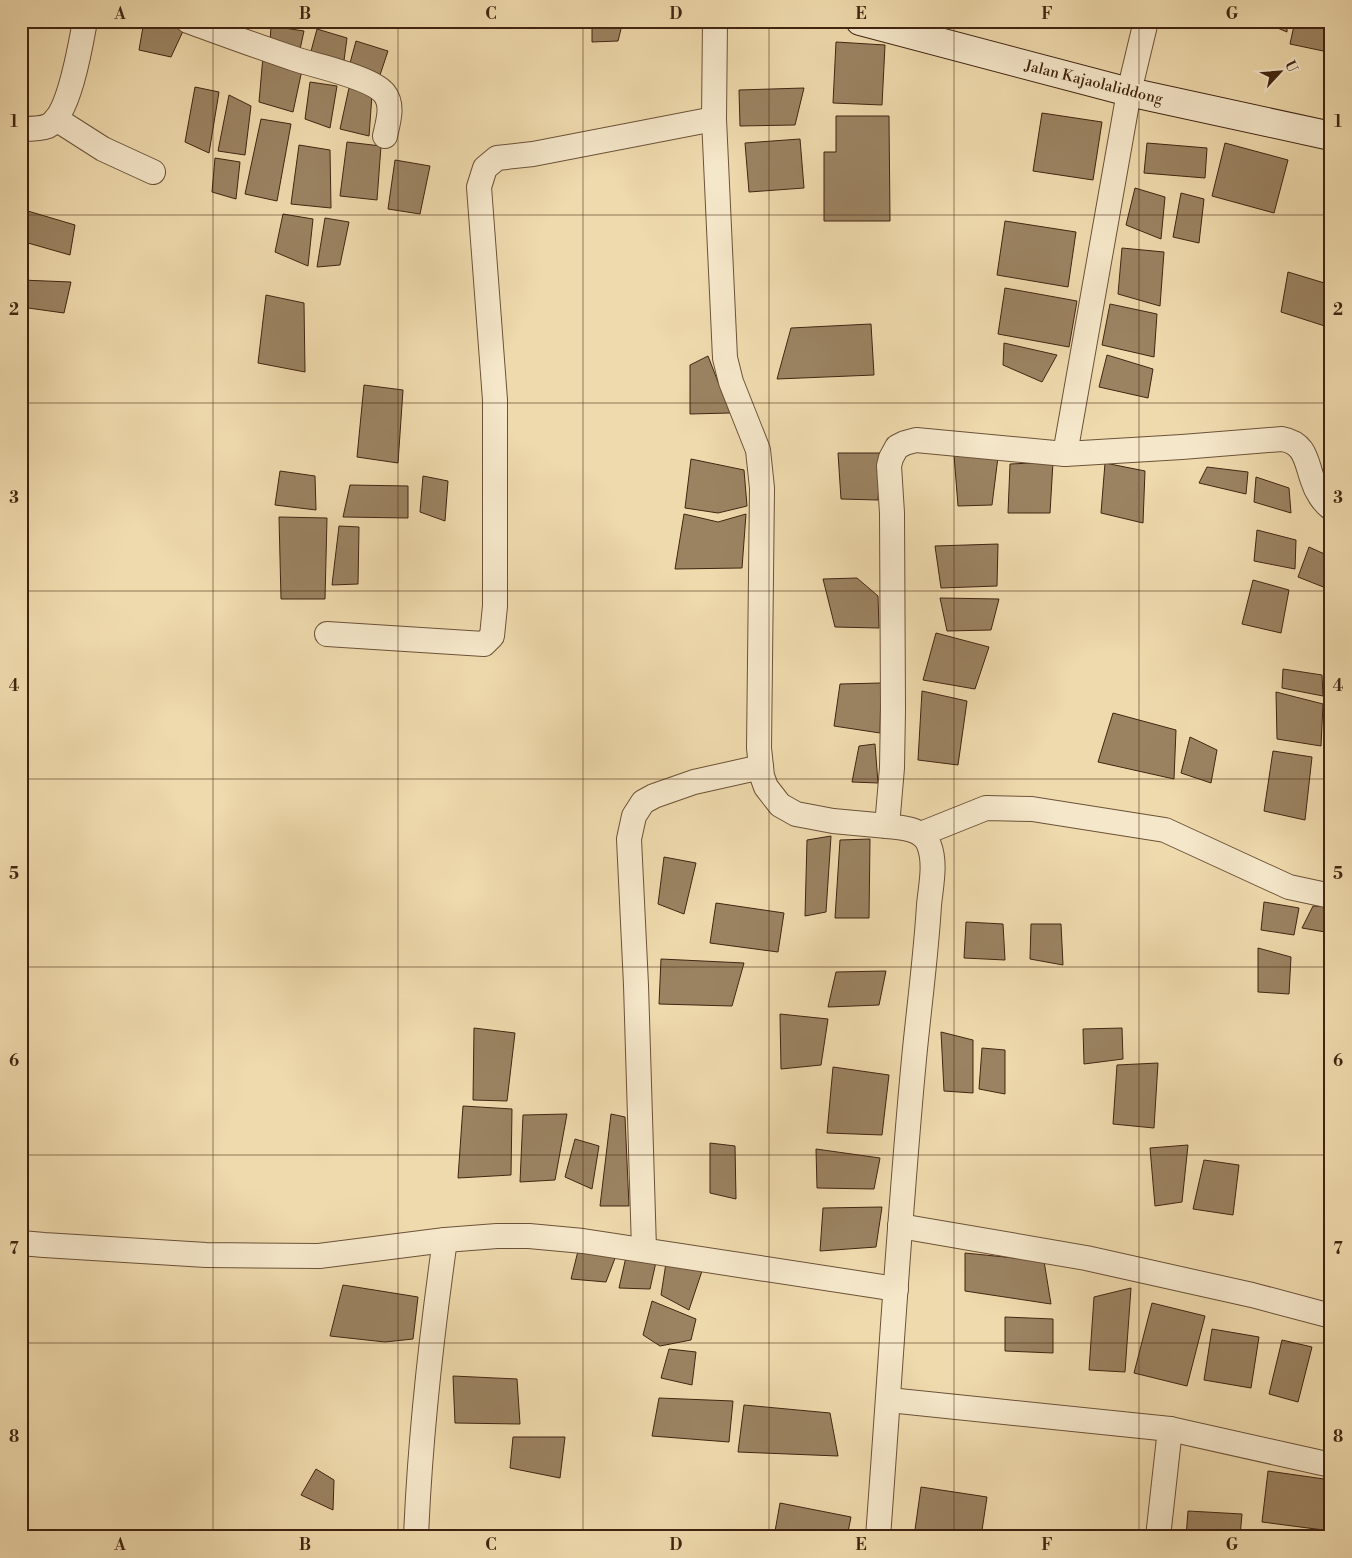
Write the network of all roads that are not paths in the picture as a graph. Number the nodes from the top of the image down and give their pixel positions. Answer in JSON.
{"nodes":[{"id":1,"x":85,"y":21,"type":"edge"},
{"id":2,"x":188,"y":21,"type":"edge"},
{"id":3,"x":715,"y":21,"type":"edge"},
{"id":4,"x":860,"y":21,"type":"edge"},
{"id":5,"x":1146,"y":21,"type":"edge"},
{"id":6,"x":1130,"y":92,"type":"junction"},
{"id":7,"x":56,"y":119,"type":"junction"},
{"id":8,"x":714,"y":119,"type":"junction"},
{"id":9,"x":21,"y":130,"type":"edge"},
{"id":10,"x":385,"y":136,"type":"dead end"},
{"id":11,"x":1331,"y":136,"type":"edge"},
{"id":12,"x":153,"y":172,"type":"dead end"},
{"id":13,"x":1065,"y":454,"type":"junction"},
{"id":14,"x":1331,"y":508,"type":"edge"},
{"id":15,"x":327,"y":634,"type":"dead end"},
{"id":16,"x":761,"y":767,"type":"junction"},
{"id":17,"x":887,"y":826,"type":"junction"},
{"id":18,"x":921,"y":834,"type":"junction"},
{"id":19,"x":1331,"y":896,"type":"edge"},
{"id":20,"x":900,"y":1226,"type":"junction"},
{"id":21,"x":445,"y":1240,"type":"junction"},
{"id":22,"x":21,"y":1242,"type":"edge"},
{"id":23,"x":644,"y":1249,"type":"junction"},
{"id":24,"x":896,"y":1289,"type":"junction"},
{"id":25,"x":1331,"y":1316,"type":"edge"},
{"id":26,"x":889,"y":1400,"type":"junction"},
{"id":27,"x":1170,"y":1429,"type":"junction"},
{"id":28,"x":1331,"y":1466,"type":"edge"},
{"id":29,"x":416,"y":1537,"type":"edge"},
{"id":30,"x":878,"y":1537,"type":"edge"},
{"id":31,"x":1158,"y":1537,"type":"edge"}],
"edges":[{"from":1,"to":7,"type":"street"},
{"from":2,"to":10,"type":"street"},
{"from":3,"to":8,"type":"street"},
{"from":4,"to":6,"type":"street","name":"Jalan Kajaolaliddong"},
{"from":5,"to":6,"type":"street"},
{"from":6,"to":11,"type":"street","name":"Jalan Kajaolaliddong"},
{"from":6,"to":13,"type":"street"},
{"from":7,"to":9,"type":"street"},
{"from":7,"to":12,"type":"street"},
{"from":8,"to":15,"type":"street"},
{"from":8,"to":16,"type":"street"},
{"from":13,"to":14,"type":"street"},
{"from":13,"to":17,"type":"street"},
{"from":16,"to":17,"type":"street"},
{"from":16,"to":23,"type":"street"},
{"from":17,"to":18,"type":"street"},
{"from":18,"to":19,"type":"street"},
{"from":18,"to":20,"type":"street"},
{"from":20,"to":24,"type":"street"},
{"from":20,"to":25,"type":"street"},
{"from":21,"to":22,"type":"street"},
{"from":21,"to":23,"type":"street"},
{"from":21,"to":29,"type":"street"},
{"from":23,"to":24,"type":"street"},
{"from":24,"to":26,"type":"street"},
{"from":26,"to":27,"type":"street"},
{"from":26,"to":30,"type":"street"},
{"from":27,"to":28,"type":"street"},
{"from":27,"to":31,"type":"street"}]}
